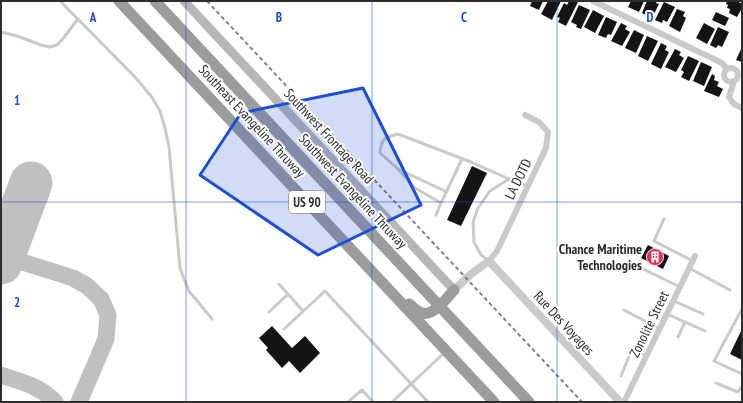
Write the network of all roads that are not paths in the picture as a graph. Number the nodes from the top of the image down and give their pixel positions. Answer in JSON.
{"nodes":[{"id":1,"x":60,"y":1,"type":"edge"},
{"id":2,"x":119,"y":1,"type":"edge"},
{"id":3,"x":155,"y":1,"type":"edge"},
{"id":4,"x":184,"y":1,"type":"edge"},
{"id":5,"x":593,"y":1,"type":"edge"},
{"id":6,"x":78,"y":19,"type":"junction"},
{"id":7,"x":1,"y":32,"type":"edge"},
{"id":8,"x":727,"y":69,"type":"junction"},
{"id":9,"x":734,"y":81,"type":"junction"},
{"id":10,"x":742,"y":108,"type":"edge"},
{"id":11,"x":525,"y":115,"type":"dead end"},
{"id":12,"x":462,"y":159,"type":"junction"},
{"id":13,"x":397,"y":168,"type":"junction"},
{"id":14,"x":509,"y":179,"type":"junction"},
{"id":15,"x":528,"y":186,"type":"junction"},
{"id":16,"x":446,"y":192,"type":"junction"},
{"id":17,"x":441,"y":202,"type":"junction"},
{"id":18,"x":436,"y":215,"type":"dead end"},
{"id":19,"x":664,"y":219,"type":"dead end"},
{"id":20,"x":694,"y":259,"type":"joint"},
{"id":21,"x":489,"y":261,"type":"junction"},
{"id":22,"x":639,"y":267,"type":"dead end"},
{"id":23,"x":689,"y":268,"type":"junction"},
{"id":24,"x":278,"y":284,"type":"dead end"},
{"id":25,"x":420,"y":285,"type":"junction"},
{"id":26,"x":680,"y":287,"type":"junction"},
{"id":27,"x":454,"y":290,"type":"junction"},
{"id":28,"x":730,"y":290,"type":"dead end"},
{"id":29,"x":288,"y":294,"type":"junction"},
{"id":30,"x":396,"y":298,"type":"junction"},
{"id":31,"x":674,"y":301,"type":"junction"},
{"id":32,"x":439,"y":306,"type":"junction"},
{"id":33,"x":742,"y":308,"type":"edge"},
{"id":34,"x":624,"y":310,"type":"dead end"},
{"id":35,"x":303,"y":311,"type":"junction"},
{"id":36,"x":269,"y":312,"type":"dead end"},
{"id":37,"x":667,"y":314,"type":"junction"},
{"id":38,"x":703,"y":314,"type":"dead end"},
{"id":39,"x":212,"y":319,"type":"dead end"},
{"id":40,"x":685,"y":322,"type":"junction"},
{"id":41,"x":660,"y":328,"type":"junction"},
{"id":42,"x":284,"y":329,"type":"dead end"},
{"id":43,"x":705,"y":331,"type":"dead end"},
{"id":44,"x":678,"y":337,"type":"dead end"},
{"id":45,"x":446,"y":351,"type":"junction"},
{"id":46,"x":647,"y":356,"type":"junction"},
{"id":47,"x":742,"y":374,"type":"edge"},
{"id":48,"x":621,"y":376,"type":"dead end"},
{"id":49,"x":716,"y":383,"type":"dead end"},
{"id":50,"x":412,"y":384,"type":"junction"},
{"id":51,"x":742,"y":386,"type":"edge"},
{"id":52,"x":740,"y":393,"type":"edge"},
{"id":53,"x":348,"y":402,"type":"edge"},
{"id":54,"x":373,"y":402,"type":"edge"},
{"id":55,"x":392,"y":402,"type":"edge"},
{"id":56,"x":428,"y":402,"type":"edge"},
{"id":57,"x":494,"y":402,"type":"edge"},
{"id":58,"x":529,"y":402,"type":"edge"},
{"id":59,"x":620,"y":402,"type":"edge"},
{"id":60,"x":624,"y":402,"type":"edge"}],
"edges":[{"from":1,"to":6,"type":"lane"},
{"from":2,"to":30,"type":"highway","name":"Southeast Evangeline Thruway","number":"US 90"},
{"from":3,"to":25,"type":"highway","name":"Southwest Evangeline Thruway","number":"US 90"},
{"from":4,"to":27,"type":"main road","name":"Southwest Frontage Road"},
{"from":5,"to":8,"type":"street"},
{"from":6,"to":7,"type":"lane"},
{"from":6,"to":39,"type":"lane"},
{"from":8,"to":9,"type":"street"},
{"from":8,"to":9,"type":"street"},
{"from":9,"to":10,"type":"street"},
{"from":11,"to":15,"type":"street","name":"LA DOTD"},
{"from":12,"to":13,"type":"lane"},
{"from":12,"to":14,"type":"lane"},
{"from":12,"to":16,"type":"lane"},
{"from":13,"to":16,"type":"lane"},
{"from":13,"to":17,"type":"lane"},
{"from":14,"to":15,"type":"lane"},
{"from":14,"to":21,"type":"lane"},
{"from":15,"to":21,"type":"street","name":"LA DOTD"},
{"from":16,"to":17,"type":"lane"},
{"from":17,"to":18,"type":"lane"},
{"from":19,"to":20,"type":"lane"},
{"from":20,"to":23,"type":"street","name":"Zonolite Street"},
{"from":21,"to":27,"type":"street"},
{"from":21,"to":59,"type":"street","name":"Rue Des Voyages"},
{"from":22,"to":26,"type":"lane"},
{"from":23,"to":26,"type":"street","name":"Zonolite Street"},
{"from":23,"to":28,"type":"lane"},
{"from":24,"to":29,"type":"lane"},
{"from":25,"to":27,"type":"highway"},
{"from":25,"to":32,"type":"highway","name":"Southwest Evangeline Thruway","number":"US 90"},
{"from":26,"to":31,"type":"street","name":"Zonolite Street"},
{"from":27,"to":32,"type":"highway"},
{"from":29,"to":35,"type":"lane"},
{"from":29,"to":36,"type":"lane"},
{"from":30,"to":32,"type":"highway"},
{"from":30,"to":45,"type":"highway","name":"Southeast Evangeline Thruway","number":"US 90"},
{"from":31,"to":37,"type":"street","name":"Zonolite Street"},
{"from":31,"to":38,"type":"lane"},
{"from":32,"to":58,"type":"highway","name":"Southwest Evangeline Thruway","number":"US 90"},
{"from":33,"to":47,"type":"lane"},
{"from":34,"to":41,"type":"lane"},
{"from":35,"to":42,"type":"lane"},
{"from":35,"to":50,"type":"lane"},
{"from":37,"to":40,"type":"lane"},
{"from":37,"to":41,"type":"street","name":"Zonolite Street"},
{"from":40,"to":43,"type":"lane"},
{"from":40,"to":44,"type":"lane"},
{"from":41,"to":46,"type":"street","name":"Zonolite Street"},
{"from":45,"to":50,"type":"lane"},
{"from":45,"to":57,"type":"highway","name":"Southeast Evangeline Thruway","number":"US 90"},
{"from":46,"to":48,"type":"lane"},
{"from":46,"to":60,"type":"street","name":"Zonolite Street"},
{"from":49,"to":52,"type":"lane"},
{"from":50,"to":55,"type":"lane"},
{"from":50,"to":56,"type":"lane"},
{"from":51,"to":52,"type":"lane"},
{"from":53,"to":54,"type":"lane"}]}
